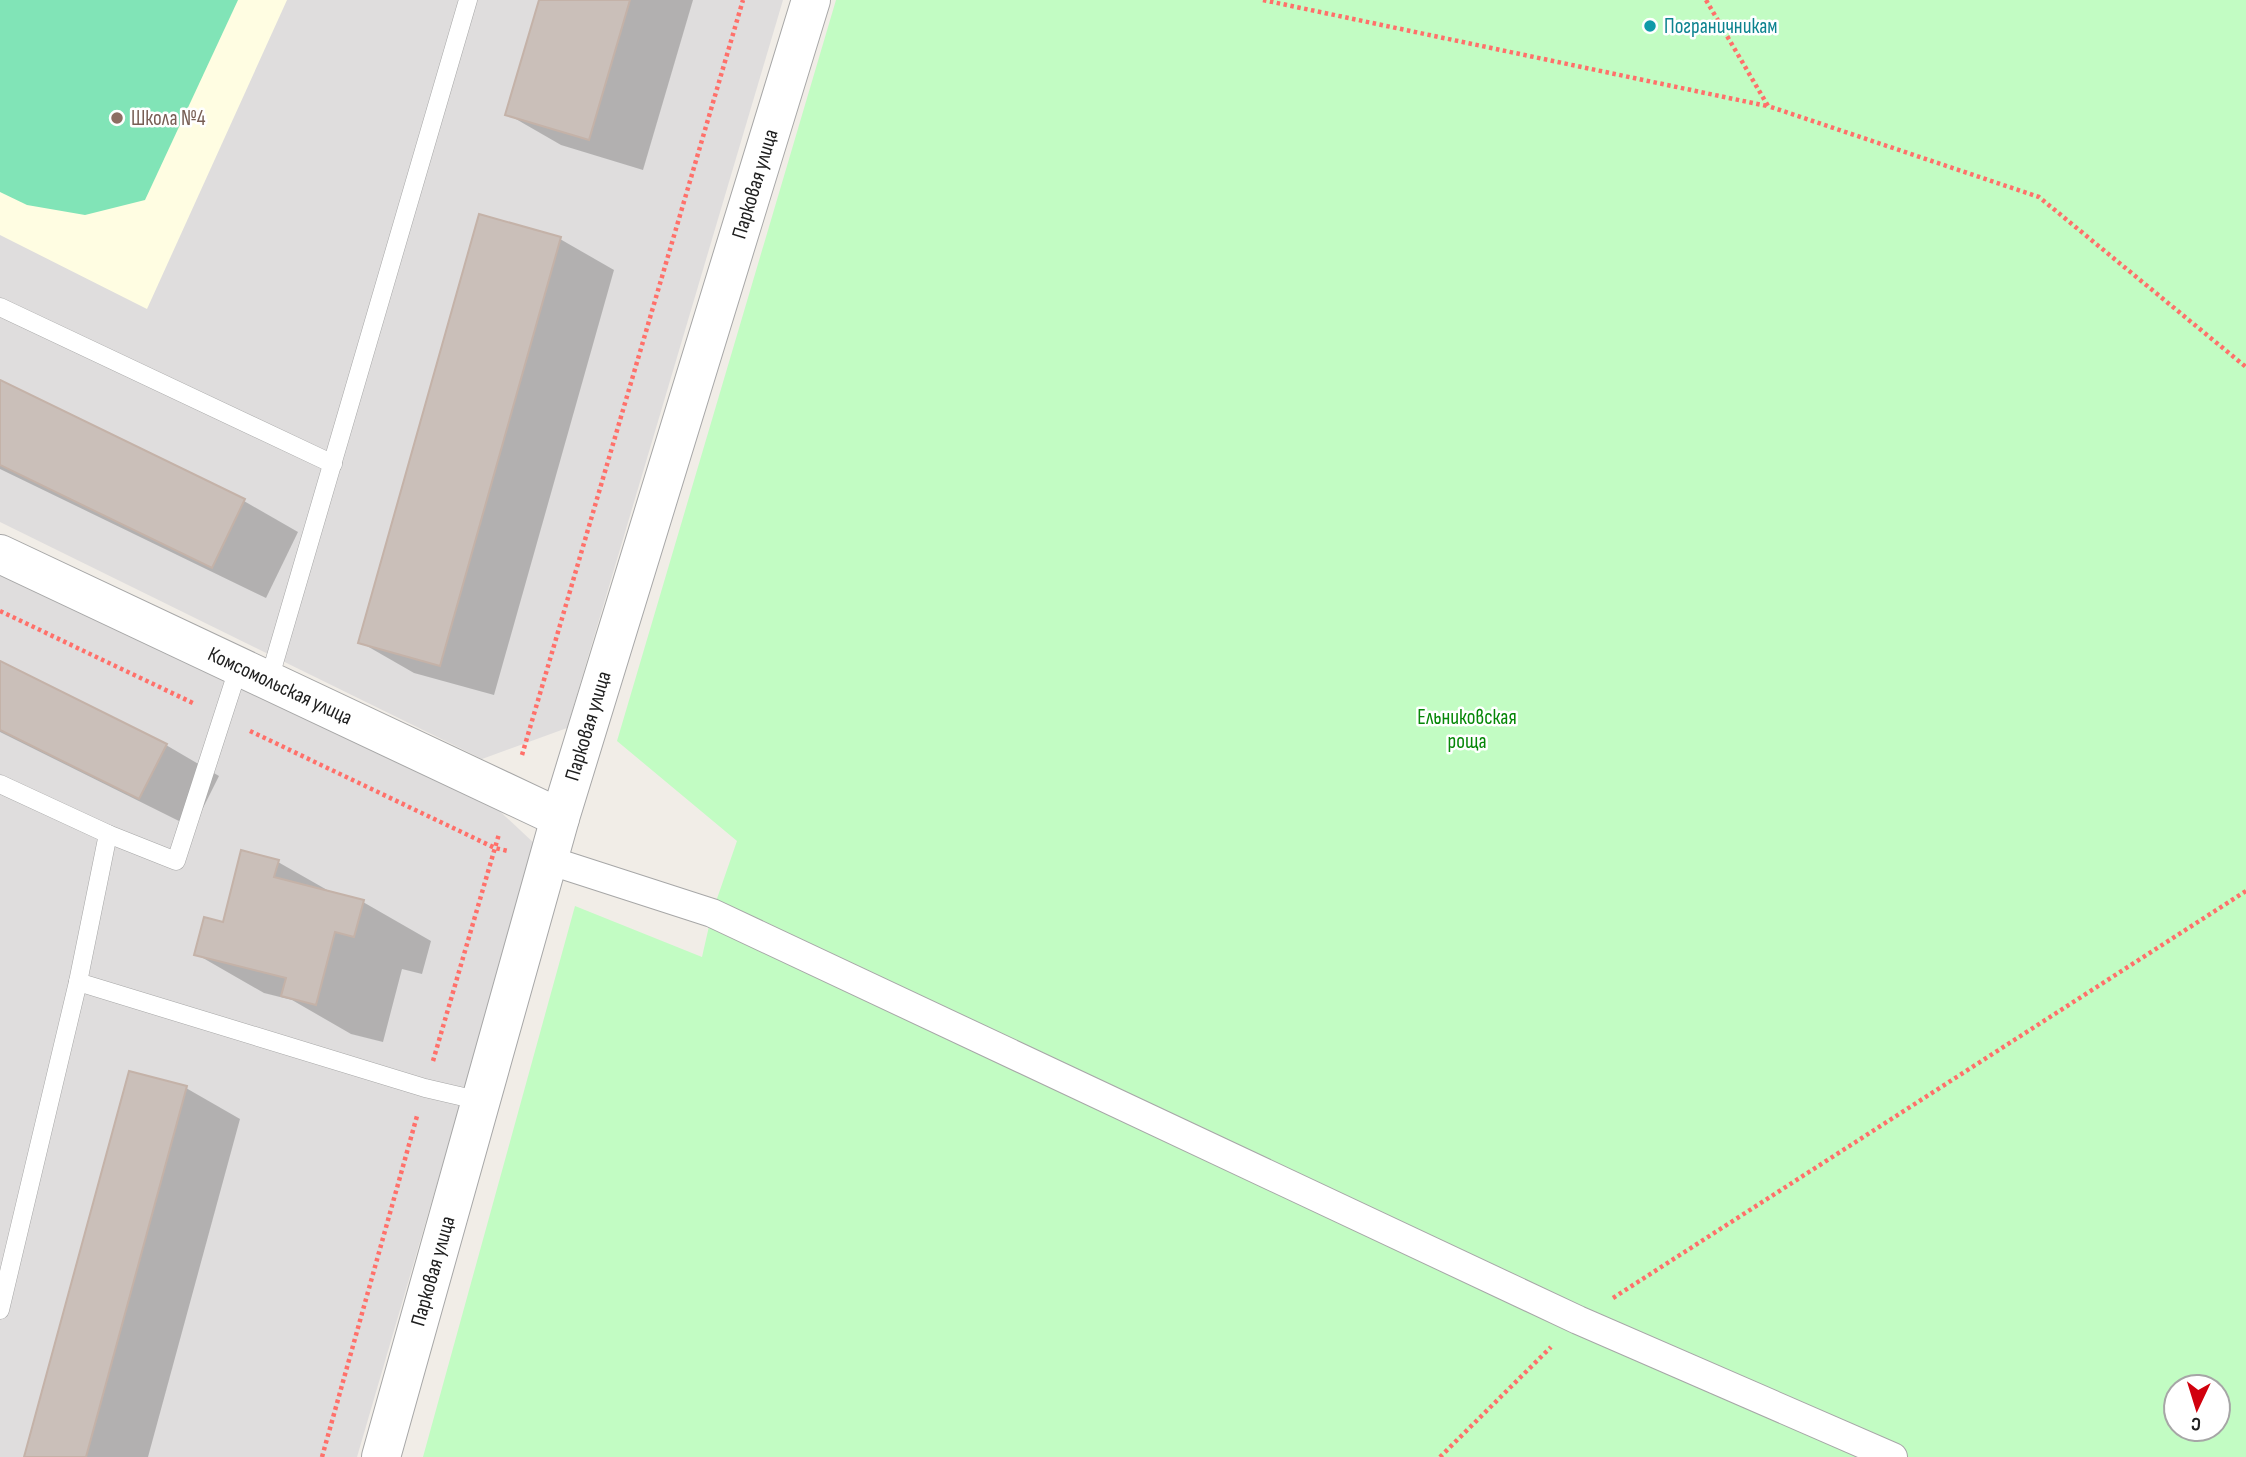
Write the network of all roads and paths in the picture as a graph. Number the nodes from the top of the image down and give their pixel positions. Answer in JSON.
{"nodes":[{"id":1,"x":468,"y":0,"type":"edge"},
{"id":2,"x":743,"y":0,"type":"edge"},
{"id":3,"x":811,"y":0,"type":"edge"},
{"id":4,"x":1263,"y":0,"type":"edge"},
{"id":5,"x":1706,"y":0,"type":"edge"},
{"id":6,"x":1768,"y":106,"type":"junction"},
{"id":7,"x":0,"y":307,"type":"edge"},
{"id":8,"x":2246,"y":368,"type":"edge"},
{"id":9,"x":332,"y":464,"type":"junction"},
{"id":10,"x":0,"y":554,"type":"edge"},
{"id":11,"x":254,"y":673,"type":"junction"},
{"id":12,"x":0,"y":785,"type":"edge"},
{"id":13,"x":511,"y":794,"type":"junction"},
{"id":14,"x":560,"y":818,"type":"junction"},
{"id":15,"x":108,"y":834,"type":"junction"},
{"id":16,"x":548,"y":860,"type":"junction"},
{"id":17,"x":2246,"y":891,"type":"edge"},
{"id":18,"x":78,"y":982,"type":"junction"},
{"id":19,"x":425,"y":1088,"type":"junction"},
{"id":20,"x":481,"y":1101,"type":"junction"},
{"id":21,"x":0,"y":1310,"type":"edge"},
{"id":22,"x":1578,"y":1320,"type":"junction"},
{"id":23,"x":322,"y":1457,"type":"edge"},
{"id":24,"x":381,"y":1457,"type":"edge"},
{"id":25,"x":1440,"y":1457,"type":"edge"},
{"id":26,"x":1893,"y":1457,"type":"edge"}],
"edges":[{"from":1,"to":9,"type":"lane"},
{"from":2,"to":13,"type":"path"},
{"from":3,"to":14,"type":"street","name":"Парковая улица"},
{"from":4,"to":6,"type":"path"},
{"from":5,"to":6,"type":"path"},
{"from":6,"to":8,"type":"path"},
{"from":7,"to":9,"type":"lane"},
{"from":9,"to":11,"type":"lane"},
{"from":10,"to":11,"type":"street","name":"Комсомольская улица"},
{"from":11,"to":13,"type":"street","name":"Комсомольская улица"},
{"from":11,"to":15,"type":"lane"},
{"from":12,"to":15,"type":"lane"},
{"from":13,"to":14,"type":"street","name":"Комсомольская улица"},
{"from":13,"to":19,"type":"path"},
{"from":14,"to":16,"type":"street","name":"Парковая улица"},
{"from":15,"to":18,"type":"lane"},
{"from":16,"to":20,"type":"street","name":"Парковая улица"},
{"from":16,"to":22,"type":"street"},
{"from":17,"to":22,"type":"path"},
{"from":18,"to":19,"type":"lane"},
{"from":18,"to":21,"type":"lane"},
{"from":19,"to":20,"type":"lane"},
{"from":19,"to":23,"type":"path"},
{"from":20,"to":24,"type":"street","name":"Парковая улица"},
{"from":22,"to":25,"type":"path"},
{"from":22,"to":26,"type":"street"}]}
